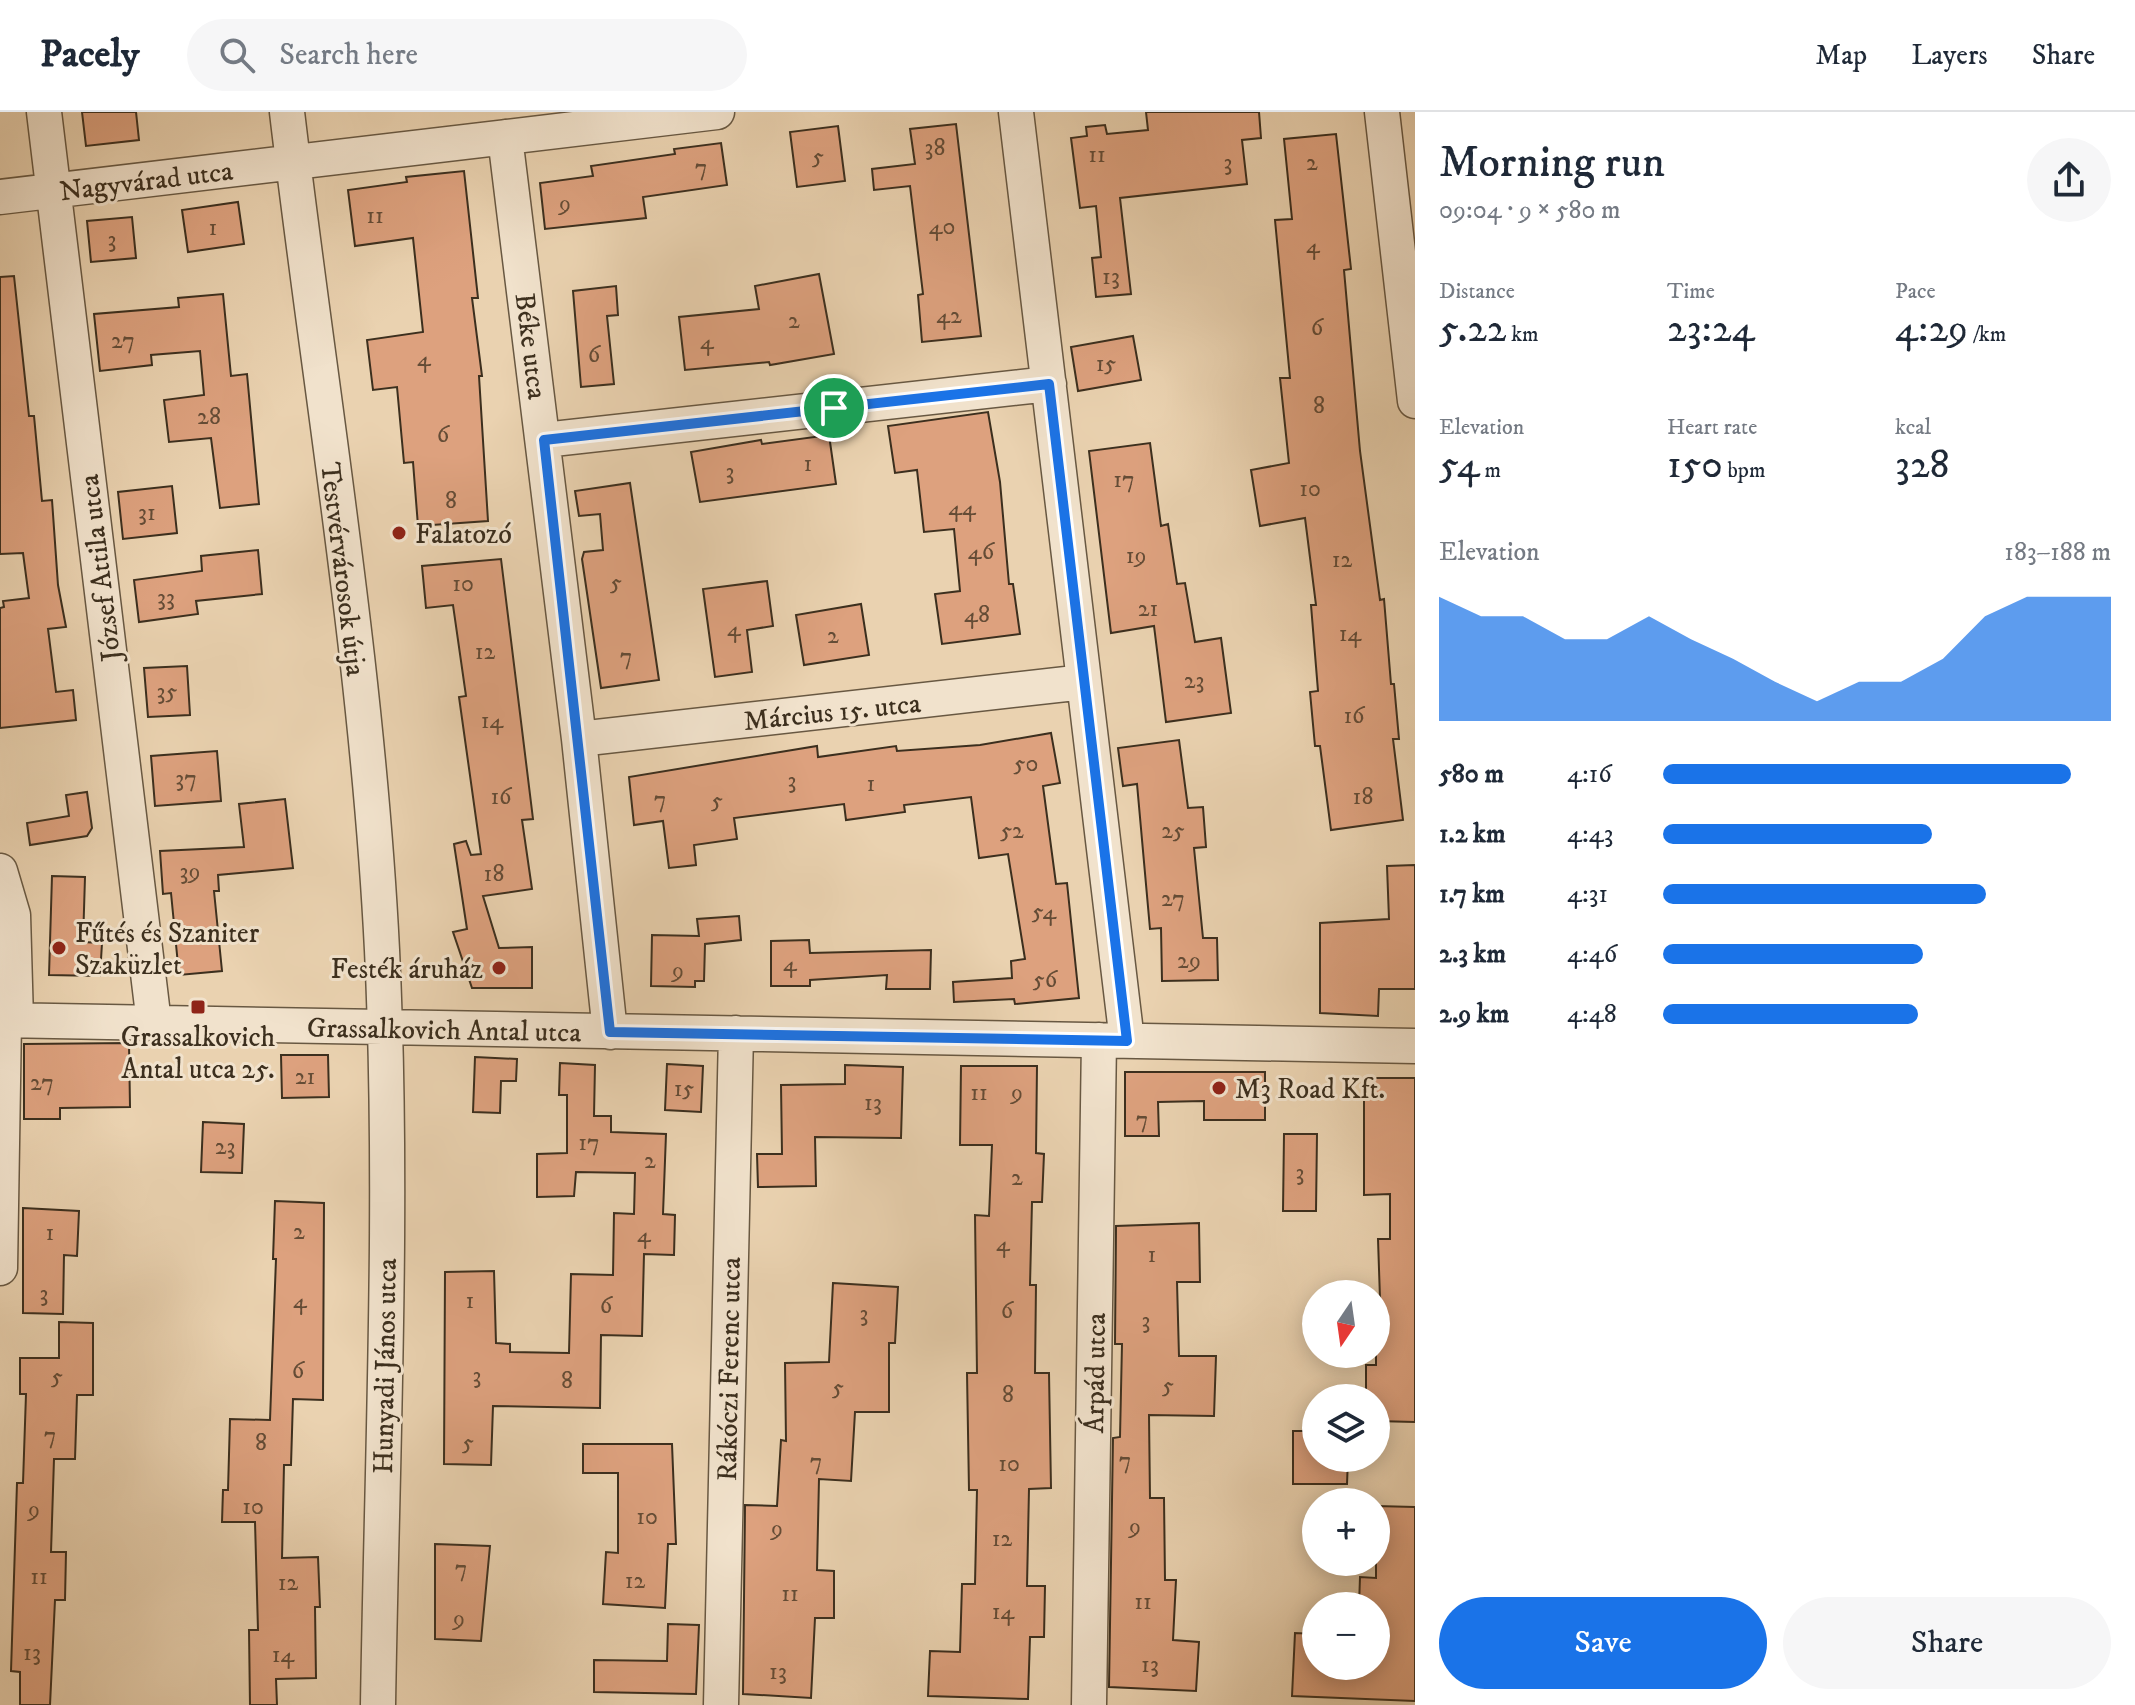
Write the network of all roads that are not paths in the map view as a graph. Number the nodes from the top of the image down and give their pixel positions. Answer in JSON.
{"nodes":[{"id":1,"x":44,"y":112,"type":"edge"},
{"id":2,"x":287,"y":112,"type":"edge"},
{"id":3,"x":717,"y":112,"type":"edge"},
{"id":4,"x":1016,"y":112,"type":"edge"},
{"id":5,"x":1382,"y":112,"type":"edge"},
{"id":6,"x":666,"y":115,"type":"edge"},
{"id":7,"x":505,"y":137,"type":"junction"},
{"id":8,"x":293,"y":162,"type":"junction"},
{"id":9,"x":54,"y":190,"type":"junction"},
{"id":10,"x":0,"y":197,"type":"edge"},
{"id":11,"x":1049,"y":384,"type":"junction"},
{"id":12,"x":1415,"y":401,"type":"edge"},
{"id":13,"x":544,"y":440,"type":"junction"},
{"id":14,"x":1084,"y":682,"type":"junction"},
{"id":15,"x":579,"y":739,"type":"junction"},
{"id":16,"x":0,"y":871,"type":"edge"},
{"id":17,"x":7,"y":1020,"type":"edge"},
{"id":18,"x":154,"y":1023,"type":"junction"},
{"id":19,"x":384,"y":1028,"type":"junction"},
{"id":20,"x":610,"y":1032,"type":"junction"},
{"id":21,"x":736,"y":1033,"type":"junction"},
{"id":22,"x":1113,"y":1041,"type":"junction"},
{"id":23,"x":1415,"y":1046,"type":"edge"},
{"id":24,"x":0,"y":1268,"type":"edge"},
{"id":25,"x":378,"y":1705,"type":"edge"},
{"id":26,"x":721,"y":1705,"type":"edge"},
{"id":27,"x":1089,"y":1705,"type":"edge"}],
"edges":[{"from":1,"to":9,"type":"street","name":"József Attila utca"},
{"from":2,"to":8,"type":"street","name":"Testvérvárosok útja"},
{"from":3,"to":6,"type":"street","name":"Nagyvárad utca"},
{"from":4,"to":11,"type":"street","name":"Árpád utca"},
{"from":5,"to":12,"type":"street"},
{"from":6,"to":7,"type":"street","name":"Nagyvárad utca"},
{"from":7,"to":8,"type":"street","name":"Nagyvárad utca"},
{"from":7,"to":13,"type":"street","name":"Béke utca"},
{"from":8,"to":9,"type":"street","name":"Nagyvárad utca"},
{"from":8,"to":19,"type":"street","name":"Testvérvárosok útja"},
{"from":9,"to":10,"type":"street","name":"Nagyvárad utca"},
{"from":9,"to":18,"type":"street","name":"József Attila utca"},
{"from":11,"to":13,"type":"street"},
{"from":11,"to":14,"type":"street","name":"Árpád utca"},
{"from":13,"to":15,"type":"street","name":"Béke utca"},
{"from":14,"to":15,"type":"street","name":"Március 15. utca"},
{"from":14,"to":22,"type":"street","name":"Árpád utca"},
{"from":15,"to":20,"type":"street","name":"Béke utca"},
{"from":16,"to":17,"type":"street"},
{"from":17,"to":18,"type":"street","name":"Grassalkovich Antal utca"},
{"from":17,"to":24,"type":"street"},
{"from":18,"to":19,"type":"street","name":"Grassalkovich Antal utca"},
{"from":19,"to":20,"type":"street","name":"Grassalkovich Antal utca"},
{"from":19,"to":25,"type":"street","name":"Hunyadi János utca"},
{"from":20,"to":21,"type":"street","name":"Grassalkovich Antal utca"},
{"from":21,"to":22,"type":"street","name":"Grassalkovich Antal utca"},
{"from":21,"to":26,"type":"street","name":"Rákóczi Ferenc utca"},
{"from":22,"to":23,"type":"street","name":"Grassalkovich Antal utca"},
{"from":22,"to":27,"type":"street","name":"Árpád utca"}]}
